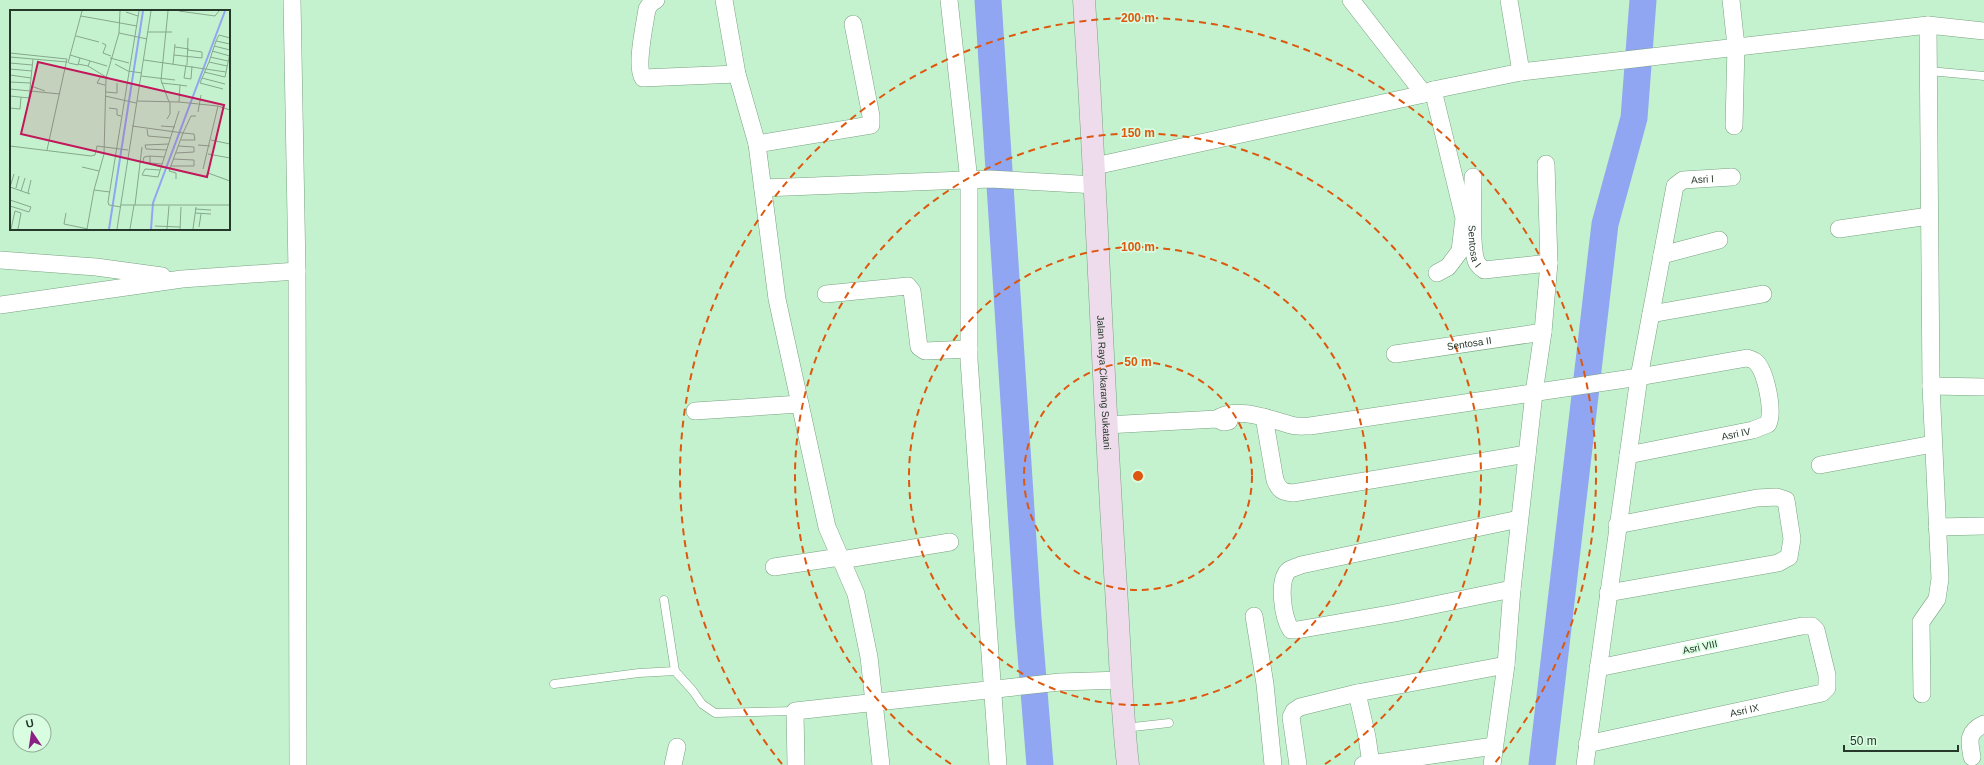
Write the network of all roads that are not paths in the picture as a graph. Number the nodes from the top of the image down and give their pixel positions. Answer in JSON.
{"nodes":[{"id":1,"x":292,"y":0,"type":"edge"},
{"id":2,"x":656,"y":0,"type":"edge"},
{"id":3,"x":724,"y":0,"type":"edge"},
{"id":4,"x":949,"y":0,"type":"edge"},
{"id":5,"x":1084,"y":0,"type":"edge"},
{"id":6,"x":1351,"y":0,"type":"edge"},
{"id":7,"x":1509,"y":0,"type":"edge"},
{"id":8,"x":1731,"y":0,"type":"edge"},
{"id":9,"x":853,"y":24,"type":"dead end"},
{"id":10,"x":1928,"y":25,"type":"junction"},
{"id":11,"x":1984,"y":31,"type":"edge"},
{"id":12,"x":1736,"y":46,"type":"junction"},
{"id":13,"x":1929,"y":71,"type":"junction"},
{"id":14,"x":1521,"y":72,"type":"junction"},
{"id":15,"x":737,"y":74,"type":"junction"},
{"id":16,"x":1984,"y":76,"type":"edge"},
{"id":17,"x":1428,"y":92,"type":"junction"},
{"id":18,"x":1734,"y":126,"type":"dead end"},
{"id":19,"x":758,"y":144,"type":"junction"},
{"id":20,"x":1546,"y":164,"type":"dead end"},
{"id":21,"x":1095,"y":175,"type":"junction"},
{"id":22,"x":1473,"y":177,"type":"dead end"},
{"id":23,"x":1732,"y":177,"type":"dead end"},
{"id":24,"x":968,"y":180,"type":"junction"},
{"id":25,"x":763,"y":188,"type":"junction"},
{"id":26,"x":1929,"y":216,"type":"junction"},
{"id":27,"x":1839,"y":229,"type":"dead end"},
{"id":28,"x":1719,"y":240,"type":"dead end"},
{"id":29,"x":1662,"y":255,"type":"junction"},
{"id":30,"x":0,"y":260,"type":"edge"},
{"id":31,"x":1549,"y":263,"type":"junction"},
{"id":32,"x":297,"y":271,"type":"junction"},
{"id":33,"x":1437,"y":273,"type":"dead end"},
{"id":34,"x":182,"y":278,"type":"junction"},
{"id":35,"x":826,"y":294,"type":"dead end"},
{"id":36,"x":1763,"y":294,"type":"dead end"},
{"id":37,"x":0,"y":305,"type":"edge"},
{"id":38,"x":1651,"y":314,"type":"junction"},
{"id":39,"x":1543,"y":332,"type":"junction"},
{"id":40,"x":969,"y":348,"type":"junction"},
{"id":41,"x":1395,"y":354,"type":"dead end"},
{"id":42,"x":1639,"y":377,"type":"junction"},
{"id":43,"x":1931,"y":386,"type":"junction"},
{"id":44,"x":1984,"y":387,"type":"edge"},
{"id":45,"x":1534,"y":393,"type":"junction"},
{"id":46,"x":800,"y":404,"type":"junction"},
{"id":47,"x":695,"y":411,"type":"dead end"},
{"id":48,"x":1258,"y":416,"type":"junction"},
{"id":49,"x":1106,"y":425,"type":"junction"},
{"id":50,"x":1933,"y":444,"type":"junction"},
{"id":51,"x":1527,"y":454,"type":"junction"},
{"id":52,"x":1628,"y":455,"type":"junction"},
{"id":53,"x":1820,"y":465,"type":"dead end"},
{"id":54,"x":1520,"y":519,"type":"junction"},
{"id":55,"x":1617,"y":525,"type":"junction"},
{"id":56,"x":1984,"y":526,"type":"edge"},
{"id":57,"x":1937,"y":528,"type":"junction"},
{"id":58,"x":950,"y":542,"type":"dead end"},
{"id":59,"x":840,"y":559,"type":"junction"},
{"id":60,"x":774,"y":567,"type":"dead end"},
{"id":61,"x":1512,"y":589,"type":"junction"},
{"id":62,"x":1608,"y":594,"type":"junction"},
{"id":63,"x":664,"y":600,"type":"dead end"},
{"id":64,"x":1254,"y":616,"type":"dead end"},
{"id":65,"x":1802,"y":626,"type":"joint"},
{"id":66,"x":1506,"y":665,"type":"junction"},
{"id":67,"x":1598,"y":668,"type":"junction"},
{"id":68,"x":675,"y":671,"type":"junction"},
{"id":69,"x":1122,"y":680,"type":"junction"},
{"id":70,"x":554,"y":684,"type":"dead end"},
{"id":71,"x":993,"y":690,"type":"junction"},
{"id":72,"x":1356,"y":693,"type":"junction"},
{"id":73,"x":1922,"y":694,"type":"dead end"},
{"id":74,"x":875,"y":701,"type":"junction"},
{"id":75,"x":795,"y":711,"type":"junction"},
{"id":76,"x":1169,"y":723,"type":"dead end"},
{"id":77,"x":1984,"y":724,"type":"edge"},
{"id":78,"x":1124,"y":728,"type":"junction"},
{"id":79,"x":1587,"y":744,"type":"junction"},
{"id":80,"x":1494,"y":746,"type":"junction"},
{"id":81,"x":677,"y":747,"type":"dead end"},
{"id":82,"x":1972,"y":757,"type":"dead end"},
{"id":83,"x":1367,"y":764,"type":"edge"},
{"id":84,"x":298,"y":765,"type":"edge"},
{"id":85,"x":673,"y":765,"type":"edge"},
{"id":86,"x":796,"y":765,"type":"edge"},
{"id":87,"x":881,"y":765,"type":"edge"},
{"id":88,"x":998,"y":765,"type":"edge"},
{"id":89,"x":1128,"y":765,"type":"edge"},
{"id":90,"x":1273,"y":765,"type":"edge"},
{"id":91,"x":1298,"y":765,"type":"edge"},
{"id":92,"x":1492,"y":765,"type":"edge"},
{"id":93,"x":1585,"y":765,"type":"edge"}],
"edges":[{"from":1,"to":32,"type":"street"},
{"from":2,"to":15,"type":"street"},
{"from":3,"to":15,"type":"street"},
{"from":4,"to":24,"type":"street"},
{"from":5,"to":21,"type":"main road","name":"Jalan Raya Cikarang Sukatani"},
{"from":6,"to":17,"type":"street"},
{"from":7,"to":14,"type":"street"},
{"from":8,"to":12,"type":"street"},
{"from":9,"to":19,"type":"street"},
{"from":10,"to":11,"type":"street"},
{"from":10,"to":12,"type":"street"},
{"from":10,"to":13,"type":"street"},
{"from":12,"to":14,"type":"street"},
{"from":12,"to":18,"type":"street"},
{"from":13,"to":16,"type":"lane"},
{"from":13,"to":26,"type":"street"},
{"from":14,"to":17,"type":"street"},
{"from":15,"to":19,"type":"street"},
{"from":17,"to":21,"type":"street"},
{"from":17,"to":33,"type":"street"},
{"from":19,"to":25,"type":"street"},
{"from":20,"to":31,"type":"street"},
{"from":21,"to":24,"type":"street"},
{"from":21,"to":49,"type":"main road","name":"Jalan Raya Cikarang Sukatani"},
{"from":22,"to":31,"type":"street","name":"Sentosa I"},
{"from":23,"to":29,"type":"street","name":"Asri I"},
{"from":24,"to":25,"type":"street"},
{"from":24,"to":40,"type":"street"},
{"from":25,"to":46,"type":"street"},
{"from":26,"to":27,"type":"street"},
{"from":26,"to":43,"type":"street"},
{"from":28,"to":29,"type":"street"},
{"from":29,"to":38,"type":"street"},
{"from":30,"to":34,"type":"street"},
{"from":31,"to":39,"type":"street"},
{"from":32,"to":34,"type":"street"},
{"from":32,"to":84,"type":"street"},
{"from":34,"to":37,"type":"street"},
{"from":35,"to":40,"type":"street"},
{"from":36,"to":38,"type":"street"},
{"from":38,"to":42,"type":"street"},
{"from":39,"to":41,"type":"street","name":"Sentosa II"},
{"from":39,"to":45,"type":"street"},
{"from":40,"to":71,"type":"street"},
{"from":42,"to":45,"type":"street"},
{"from":42,"to":52,"type":"street"},
{"from":42,"to":52,"type":"street","name":"Asri IV"},
{"from":43,"to":44,"type":"street"},
{"from":43,"to":50,"type":"street"},
{"from":45,"to":48,"type":"street"},
{"from":45,"to":51,"type":"street"},
{"from":46,"to":47,"type":"street"},
{"from":46,"to":59,"type":"street"},
{"from":48,"to":49,"type":"street"},
{"from":48,"to":51,"type":"street"},
{"from":49,"to":69,"type":"main road","name":"Jalan Raya Cikarang Sukatani"},
{"from":50,"to":53,"type":"street"},
{"from":50,"to":57,"type":"street"},
{"from":51,"to":54,"type":"street"},
{"from":52,"to":55,"type":"street"},
{"from":54,"to":61,"type":"street"},
{"from":54,"to":61,"type":"street"},
{"from":55,"to":62,"type":"street"},
{"from":55,"to":62,"type":"street"},
{"from":56,"to":57,"type":"street"},
{"from":57,"to":73,"type":"street"},
{"from":58,"to":59,"type":"street"},
{"from":59,"to":60,"type":"street"},
{"from":59,"to":74,"type":"street"},
{"from":61,"to":66,"type":"street"},
{"from":62,"to":67,"type":"street"},
{"from":63,"to":68,"type":"lane"},
{"from":64,"to":90,"type":"street"},
{"from":65,"to":67,"type":"street","name":"Asri VIII"},
{"from":65,"to":79,"type":"street","name":"Asri IX"},
{"from":66,"to":72,"type":"street"},
{"from":66,"to":80,"type":"street"},
{"from":67,"to":79,"type":"street"},
{"from":68,"to":70,"type":"lane"},
{"from":68,"to":75,"type":"lane"},
{"from":69,"to":71,"type":"street"},
{"from":69,"to":78,"type":"main road","name":"Jalan Raya Cikarang Sukatani"},
{"from":71,"to":74,"type":"street"},
{"from":71,"to":88,"type":"street"},
{"from":72,"to":83,"type":"street"},
{"from":72,"to":91,"type":"street"},
{"from":74,"to":75,"type":"street"},
{"from":74,"to":87,"type":"street"},
{"from":75,"to":86,"type":"street"},
{"from":76,"to":78,"type":"lane"},
{"from":77,"to":82,"type":"street"},
{"from":78,"to":89,"type":"main road","name":"Jalan Raya Cikarang Sukatani"},
{"from":79,"to":93,"type":"street"},
{"from":80,"to":83,"type":"street"},
{"from":80,"to":92,"type":"street"},
{"from":81,"to":85,"type":"street"}]}
